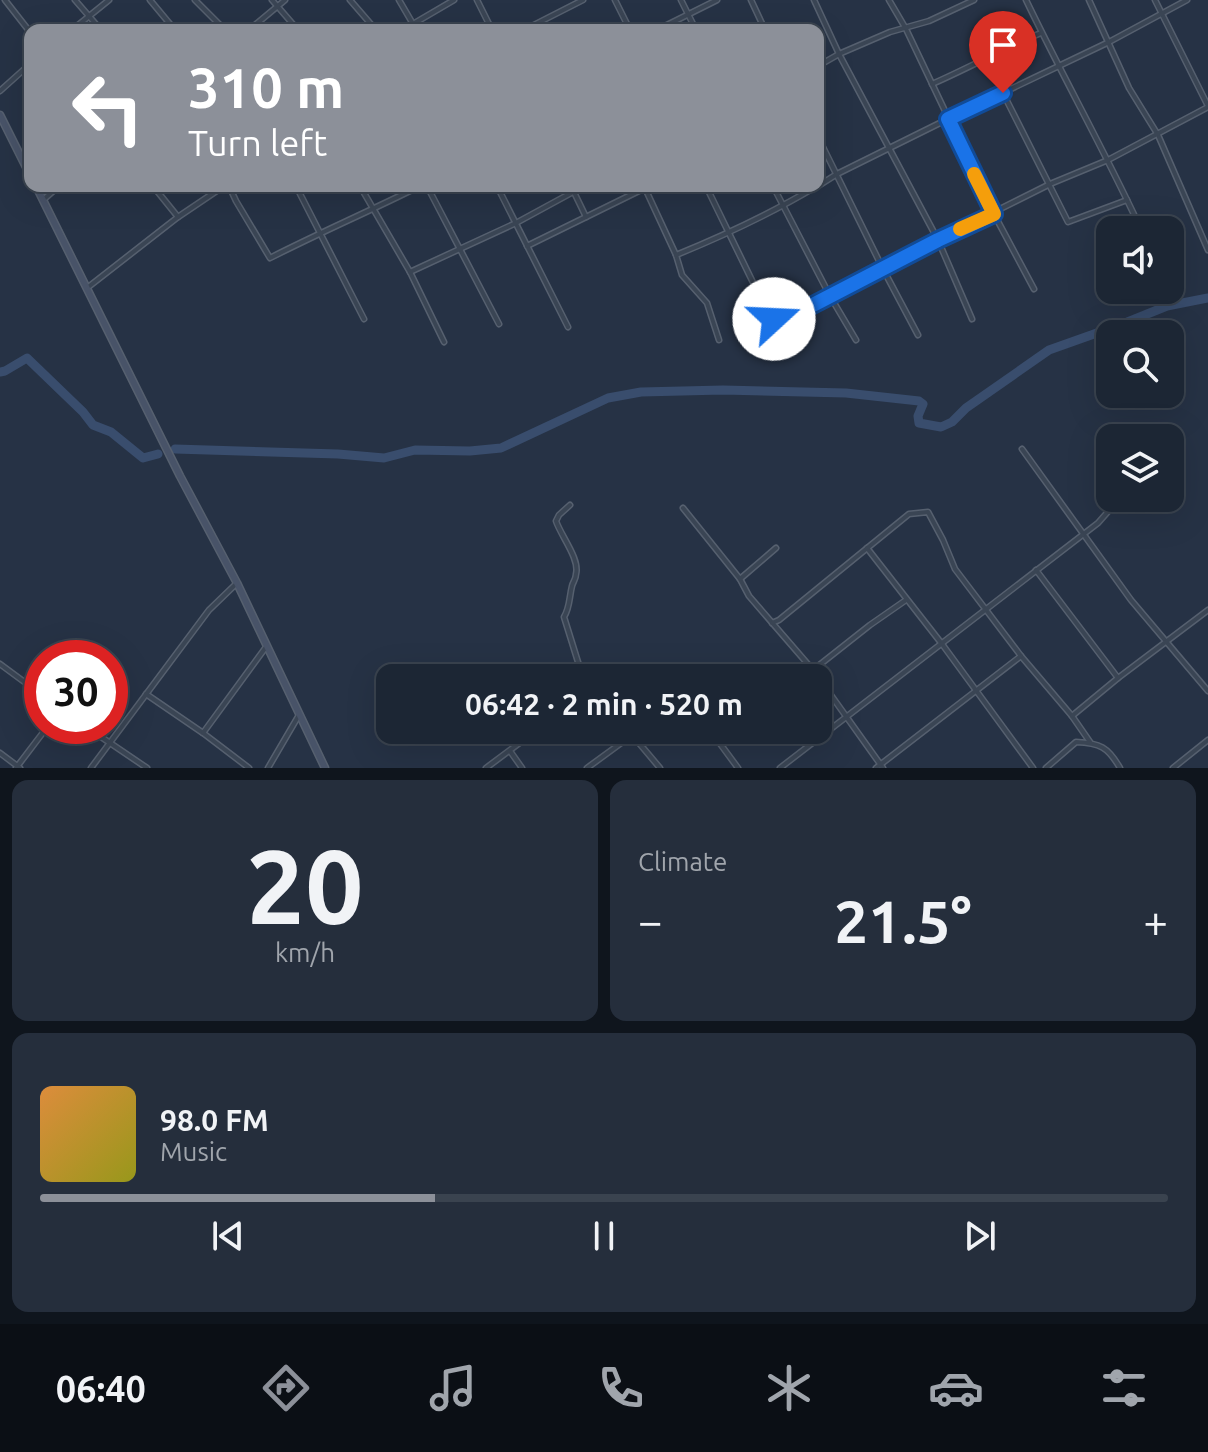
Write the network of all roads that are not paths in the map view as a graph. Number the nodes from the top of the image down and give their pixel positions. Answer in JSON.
{"nodes":[{"id":1,"x":5,"y":0,"type":"edge"},
{"id":2,"x":75,"y":0,"type":"edge"},
{"id":3,"x":109,"y":0,"type":"edge"},
{"id":4,"x":150,"y":0,"type":"edge"},
{"id":5,"x":195,"y":0,"type":"edge"},
{"id":6,"x":272,"y":0,"type":"edge"},
{"id":7,"x":285,"y":0,"type":"edge"},
{"id":8,"x":350,"y":0,"type":"edge"},
{"id":9,"x":399,"y":0,"type":"edge"},
{"id":10,"x":454,"y":0,"type":"edge"},
{"id":11,"x":477,"y":0,"type":"edge"},
{"id":12,"x":583,"y":0,"type":"edge"},
{"id":13,"x":615,"y":0,"type":"edge"},
{"id":14,"x":681,"y":0,"type":"edge"},
{"id":15,"x":717,"y":0,"type":"edge"},
{"id":16,"x":751,"y":0,"type":"edge"},
{"id":17,"x":814,"y":0,"type":"edge"},
{"id":18,"x":889,"y":0,"type":"edge"},
{"id":19,"x":974,"y":0,"type":"edge"},
{"id":20,"x":1026,"y":0,"type":"edge"},
{"id":21,"x":1089,"y":0,"type":"edge"},
{"id":22,"x":1155,"y":0,"type":"edge"},
{"id":23,"x":1187,"y":0,"type":"edge"},
{"id":24,"x":276,"y":5,"type":"junction"},
{"id":25,"x":1160,"y":13,"type":"junction"},
{"id":26,"x":688,"y":14,"type":"junction"},
{"id":27,"x":90,"y":16,"type":"junction"},
{"id":28,"x":24,"y":24,"type":"edge"},
{"id":29,"x":80,"y":24,"type":"edge"},
{"id":30,"x":96,"y":24,"type":"edge"},
{"id":31,"x":170,"y":24,"type":"edge"},
{"id":32,"x":219,"y":24,"type":"edge"},
{"id":33,"x":255,"y":24,"type":"edge"},
{"id":34,"x":293,"y":24,"type":"edge"},
{"id":35,"x":371,"y":24,"type":"edge"},
{"id":36,"x":413,"y":24,"type":"joint"},
{"id":37,"x":489,"y":24,"type":"edge"},
{"id":38,"x":536,"y":24,"type":"edge"},
{"id":39,"x":627,"y":24,"type":"edge"},
{"id":40,"x":669,"y":24,"type":"edge"},
{"id":41,"x":693,"y":24,"type":"edge"},
{"id":42,"x":762,"y":24,"type":"edge"},
{"id":43,"x":906,"y":29,"type":"junction"},
{"id":44,"x":1041,"y":33,"type":"junction"},
{"id":45,"x":1109,"y":42,"type":"junction"},
{"id":46,"x":839,"y":54,"type":"junction"},
{"id":47,"x":824,"y":63,"type":"edge"},
{"id":48,"x":1057,"y":66,"type":"junction"},
{"id":49,"x":24,"y":69,"type":"edge"},
{"id":50,"x":932,"y":84,"type":"junction"},
{"id":51,"x":0,"y":91,"type":"edge"},
{"id":52,"x":1003,"y":93,"type":"junction"},
{"id":53,"x":1208,"y":107,"type":"edge"},
{"id":54,"x":0,"y":115,"type":"edge"},
{"id":55,"x":948,"y":119,"type":"junction"},
{"id":56,"x":1158,"y":135,"type":"junction"},
{"id":57,"x":824,"y":149,"type":"edge"},
{"id":58,"x":889,"y":150,"type":"junction"},
{"id":59,"x":1108,"y":160,"type":"junction"},
{"id":60,"x":24,"y":163,"type":"edge"},
{"id":61,"x":837,"y":174,"type":"junction"},
{"id":62,"x":824,"y":182,"type":"edge"},
{"id":63,"x":1050,"y":184,"type":"junction"},
{"id":64,"x":39,"y":192,"type":"edge"},
{"id":65,"x":52,"y":192,"type":"edge"},
{"id":66,"x":158,"y":192,"type":"edge"},
{"id":67,"x":217,"y":192,"type":"edge"},
{"id":68,"x":230,"y":192,"type":"edge"},
{"id":69,"x":299,"y":192,"type":"edge"},
{"id":70,"x":363,"y":192,"type":"edge"},
{"id":71,"x":408,"y":192,"type":"edge"},
{"id":72,"x":430,"y":192,"type":"edge"},
{"id":73,"x":500,"y":192,"type":"edge"},
{"id":74,"x":567,"y":192,"type":"edge"},
{"id":75,"x":574,"y":192,"type":"edge"},
{"id":76,"x":634,"y":192,"type":"edge"},
{"id":77,"x":646,"y":192,"type":"edge"},
{"id":78,"x":709,"y":192,"type":"edge"},
{"id":79,"x":776,"y":192,"type":"edge"},
{"id":80,"x":808,"y":192,"type":"edge"},
{"id":81,"x":43,"y":200,"type":"junction"},
{"id":82,"x":1127,"y":200,"type":"junction"},
{"id":83,"x":783,"y":206,"type":"junction"},
{"id":84,"x":373,"y":210,"type":"junction"},
{"id":85,"x":994,"y":214,"type":"junction"},
{"id":86,"x":1135,"y":216,"type":"edge"},
{"id":87,"x":178,"y":217,"type":"junction"},
{"id":88,"x":586,"y":217,"type":"junction"},
{"id":89,"x":516,"y":223,"type":"junction"},
{"id":90,"x":319,"y":233,"type":"junction"},
{"id":91,"x":729,"y":233,"type":"junction"},
{"id":92,"x":938,"y":240,"type":"junction"},
{"id":93,"x":527,"y":246,"type":"junction"},
{"id":94,"x":460,"y":250,"type":"junction"},
{"id":95,"x":1208,"y":250,"type":"edge"},
{"id":96,"x":676,"y":255,"type":"junction"},
{"id":97,"x":883,"y":269,"type":"junction"},
{"id":98,"x":410,"y":272,"type":"junction"},
{"id":99,"x":87,"y":288,"type":"junction"},
{"id":100,"x":1034,"y":289,"type":"dead end"},
{"id":101,"x":830,"y":296,"type":"junction"},
{"id":102,"x":364,"y":319,"type":"dead end"},
{"id":103,"x":972,"y":319,"type":"dead end"},
{"id":104,"x":499,"y":324,"type":"dead end"},
{"id":105,"x":568,"y":327,"type":"dead end"},
{"id":106,"x":918,"y":335,"type":"dead end"},
{"id":107,"x":719,"y":340,"type":"dead end"},
{"id":108,"x":856,"y":340,"type":"dead end"},
{"id":109,"x":444,"y":342,"type":"dead end"},
{"id":110,"x":1022,"y":449,"type":"dead end"},
{"id":111,"x":570,"y":505,"type":"dead end"},
{"id":112,"x":683,"y":508,"type":"dead end"},
{"id":113,"x":1108,"y":512,"type":"edge"},
{"id":114,"x":1084,"y":534,"type":"junction"},
{"id":115,"x":776,"y":548,"type":"dead end"},
{"id":116,"x":867,"y":548,"type":"junction"},
{"id":117,"x":1036,"y":570,"type":"junction"},
{"id":118,"x":740,"y":579,"type":"junction"},
{"id":119,"x":237,"y":583,"type":"junction"},
{"id":120,"x":906,"y":600,"type":"junction"},
{"id":121,"x":986,"y":609,"type":"junction"},
{"id":122,"x":1208,"y":610,"type":"edge"},
{"id":123,"x":772,"y":623,"type":"junction"},
{"id":124,"x":1167,"y":642,"type":"junction"},
{"id":125,"x":942,"y":644,"type":"junction"},
{"id":126,"x":266,"y":647,"type":"junction"},
{"id":127,"x":1021,"y":656,"type":"junction"},
{"id":128,"x":0,"y":664,"type":"edge"},
{"id":129,"x":579,"y":664,"type":"edge"},
{"id":130,"x":808,"y":664,"type":"edge"},
{"id":131,"x":816,"y":664,"type":"edge"},
{"id":132,"x":1118,"y":678,"type":"junction"},
{"id":133,"x":24,"y":682,"type":"edge"},
{"id":134,"x":976,"y":689,"type":"junction"},
{"id":135,"x":1208,"y":691,"type":"edge"},
{"id":136,"x":146,"y":694,"type":"junction"},
{"id":137,"x":832,"y":697,"type":"edge"},
{"id":138,"x":299,"y":715,"type":"junction"},
{"id":139,"x":846,"y":716,"type":"junction"},
{"id":140,"x":1072,"y":716,"type":"junction"},
{"id":141,"x":128,"y":717,"type":"edge"},
{"id":142,"x":203,"y":733,"type":"junction"},
{"id":143,"x":1208,"y":740,"type":"edge"},
{"id":144,"x":1090,"y":742,"type":"junction"},
{"id":145,"x":35,"y":744,"type":"edge"},
{"id":146,"x":107,"y":744,"type":"edge"},
{"id":147,"x":111,"y":744,"type":"edge"},
{"id":148,"x":519,"y":744,"type":"edge"},
{"id":149,"x":620,"y":744,"type":"edge"},
{"id":150,"x":640,"y":744,"type":"edge"},
{"id":151,"x":720,"y":744,"type":"edge"},
{"id":152,"x":510,"y":751,"type":"junction"},
{"id":153,"x":0,"y":753,"type":"edge"},
{"id":154,"x":1115,"y":760,"type":"junction"},
{"id":155,"x":18,"y":767,"type":"edge"},
{"id":156,"x":880,"y":767,"type":"edge"},
{"id":157,"x":91,"y":768,"type":"edge"},
{"id":158,"x":147,"y":768,"type":"edge"},
{"id":159,"x":249,"y":768,"type":"edge"},
{"id":160,"x":268,"y":768,"type":"edge"},
{"id":161,"x":325,"y":768,"type":"edge"},
{"id":162,"x":486,"y":768,"type":"edge"},
{"id":163,"x":522,"y":768,"type":"edge"},
{"id":164,"x":587,"y":768,"type":"edge"},
{"id":165,"x":660,"y":768,"type":"edge"},
{"id":166,"x":738,"y":768,"type":"edge"},
{"id":167,"x":780,"y":768,"type":"edge"},
{"id":168,"x":1033,"y":768,"type":"edge"},
{"id":169,"x":1046,"y":768,"type":"edge"},
{"id":170,"x":1113,"y":768,"type":"edge"},
{"id":171,"x":1120,"y":768,"type":"edge"},
{"id":172,"x":1173,"y":768,"type":"edge"}],
"edges":[{"from":1,"to":28,"type":"street"},
{"from":2,"to":27,"type":"street"},
{"from":3,"to":27,"type":"street"},
{"from":4,"to":31,"type":"street"},
{"from":5,"to":32,"type":"street"},
{"from":6,"to":24,"type":"street"},
{"from":7,"to":24,"type":"street"},
{"from":8,"to":35,"type":"street"},
{"from":9,"to":36,"type":"street"},
{"from":10,"to":36,"type":"street"},
{"from":11,"to":37,"type":"street"},
{"from":12,"to":38,"type":"street"},
{"from":13,"to":39,"type":"street"},
{"from":14,"to":26,"type":"street"},
{"from":15,"to":26,"type":"street"},
{"from":16,"to":42,"type":"street"},
{"from":17,"to":46,"type":"street"},
{"from":18,"to":43,"type":"street"},
{"from":19,"to":43,"type":"street"},
{"from":20,"to":44,"type":"street"},
{"from":21,"to":45,"type":"street"},
{"from":22,"to":25,"type":"street"},
{"from":23,"to":25,"type":"street"},
{"from":24,"to":33,"type":"street"},
{"from":24,"to":34,"type":"street"},
{"from":25,"to":45,"type":"street"},
{"from":25,"to":53,"type":"street"},
{"from":26,"to":40,"type":"street"},
{"from":26,"to":41,"type":"street"},
{"from":27,"to":29,"type":"street"},
{"from":27,"to":30,"type":"street"},
{"from":43,"to":46,"type":"street"},
{"from":43,"to":50,"type":"street"},
{"from":44,"to":48,"type":"street"},
{"from":44,"to":50,"type":"street"},
{"from":45,"to":48,"type":"street"},
{"from":45,"to":56,"type":"street"},
{"from":46,"to":47,"type":"street"},
{"from":46,"to":58,"type":"street"},
{"from":48,"to":52,"type":"street"},
{"from":48,"to":59,"type":"street"},
{"from":49,"to":51,"type":"street"},
{"from":50,"to":55,"type":"street"},
{"from":52,"to":55,"type":"street"},
{"from":52,"to":63,"type":"street"},
{"from":53,"to":56,"type":"street"},
{"from":54,"to":60,"type":"main road"},
{"from":55,"to":58,"type":"street"},
{"from":55,"to":85,"type":"street"},
{"from":56,"to":59,"type":"street"},
{"from":56,"to":95,"type":"street"},
{"from":57,"to":61,"type":"street"},
{"from":58,"to":61,"type":"street"},
{"from":58,"to":92,"type":"street"},
{"from":59,"to":63,"type":"street"},
{"from":59,"to":82,"type":"street"},
{"from":61,"to":62,"type":"street"},
{"from":61,"to":97,"type":"street"},
{"from":63,"to":82,"type":"street"},
{"from":63,"to":85,"type":"street"},
{"from":64,"to":81,"type":"main road"},
{"from":65,"to":81,"type":"street"},
{"from":66,"to":87,"type":"street"},
{"from":67,"to":87,"type":"street"},
{"from":68,"to":90,"type":"street"},
{"from":69,"to":90,"type":"street"},
{"from":70,"to":84,"type":"street"},
{"from":71,"to":84,"type":"street"},
{"from":72,"to":94,"type":"street"},
{"from":73,"to":89,"type":"street"},
{"from":74,"to":89,"type":"street"},
{"from":75,"to":88,"type":"street"},
{"from":76,"to":88,"type":"street"},
{"from":77,"to":96,"type":"street"},
{"from":78,"to":91,"type":"street"},
{"from":79,"to":83,"type":"street"},
{"from":80,"to":83,"type":"street"},
{"from":81,"to":99,"type":"main road"},
{"from":82,"to":86,"type":"street"},
{"from":83,"to":91,"type":"street"},
{"from":83,"to":101,"type":"street"},
{"from":84,"to":90,"type":"street"},
{"from":84,"to":98,"type":"street"},
{"from":85,"to":92,"type":"street"},
{"from":85,"to":100,"type":"street"},
{"from":87,"to":99,"type":"street"},
{"from":88,"to":93,"type":"street"},
{"from":89,"to":93,"type":"street"},
{"from":89,"to":94,"type":"street"},
{"from":90,"to":102,"type":"street"},
{"from":91,"to":96,"type":"street"},
{"from":91,"to":101,"type":"street"},
{"from":92,"to":97,"type":"street"},
{"from":92,"to":103,"type":"street"},
{"from":93,"to":105,"type":"street"},
{"from":94,"to":98,"type":"street"},
{"from":94,"to":104,"type":"street"},
{"from":96,"to":107,"type":"street"},
{"from":97,"to":101,"type":"street"},
{"from":97,"to":106,"type":"street"},
{"from":98,"to":109,"type":"street"},
{"from":99,"to":119,"type":"main road"},
{"from":101,"to":108,"type":"street"},
{"from":110,"to":114,"type":"street"},
{"from":111,"to":129,"type":"street"},
{"from":112,"to":118,"type":"street"},
{"from":113,"to":114,"type":"street"},
{"from":114,"to":117,"type":"street"},
{"from":114,"to":124,"type":"street"},
{"from":115,"to":118,"type":"street"},
{"from":116,"to":120,"type":"street"},
{"from":116,"to":121,"type":"street"},
{"from":116,"to":123,"type":"street"},
{"from":117,"to":121,"type":"street"},
{"from":117,"to":132,"type":"street"},
{"from":118,"to":123,"type":"street"},
{"from":119,"to":126,"type":"main road"},
{"from":119,"to":136,"type":"street"},
{"from":120,"to":125,"type":"street"},
{"from":120,"to":131,"type":"street"},
{"from":121,"to":125,"type":"street"},
{"from":121,"to":127,"type":"street"},
{"from":122,"to":124,"type":"street"},
{"from":123,"to":130,"type":"street"},
{"from":124,"to":132,"type":"street"},
{"from":124,"to":135,"type":"street"},
{"from":125,"to":134,"type":"street"},
{"from":125,"to":139,"type":"street"},
{"from":126,"to":138,"type":"main road"},
{"from":126,"to":142,"type":"street"},
{"from":127,"to":134,"type":"street"},
{"from":127,"to":140,"type":"street"},
{"from":128,"to":133,"type":"street"},
{"from":132,"to":140,"type":"street"},
{"from":134,"to":156,"type":"street"},
{"from":134,"to":168,"type":"street"},
{"from":136,"to":141,"type":"street"},
{"from":136,"to":142,"type":"street"},
{"from":137,"to":139,"type":"street"},
{"from":138,"to":160,"type":"street"},
{"from":138,"to":161,"type":"main road"},
{"from":139,"to":156,"type":"street"},
{"from":139,"to":167,"type":"street"},
{"from":140,"to":144,"type":"street"},
{"from":142,"to":159,"type":"street"},
{"from":143,"to":172,"type":"street"},
{"from":144,"to":154,"type":"street"},
{"from":144,"to":169,"type":"street"},
{"from":145,"to":155,"type":"street"},
{"from":146,"to":157,"type":"street"},
{"from":147,"to":158,"type":"street"},
{"from":148,"to":152,"type":"street"},
{"from":149,"to":164,"type":"street"},
{"from":150,"to":165,"type":"street"},
{"from":151,"to":166,"type":"street"},
{"from":152,"to":162,"type":"street"},
{"from":152,"to":163,"type":"street"},
{"from":153,"to":155,"type":"street"},
{"from":154,"to":170,"type":"street"},
{"from":154,"to":171,"type":"street"}]}
